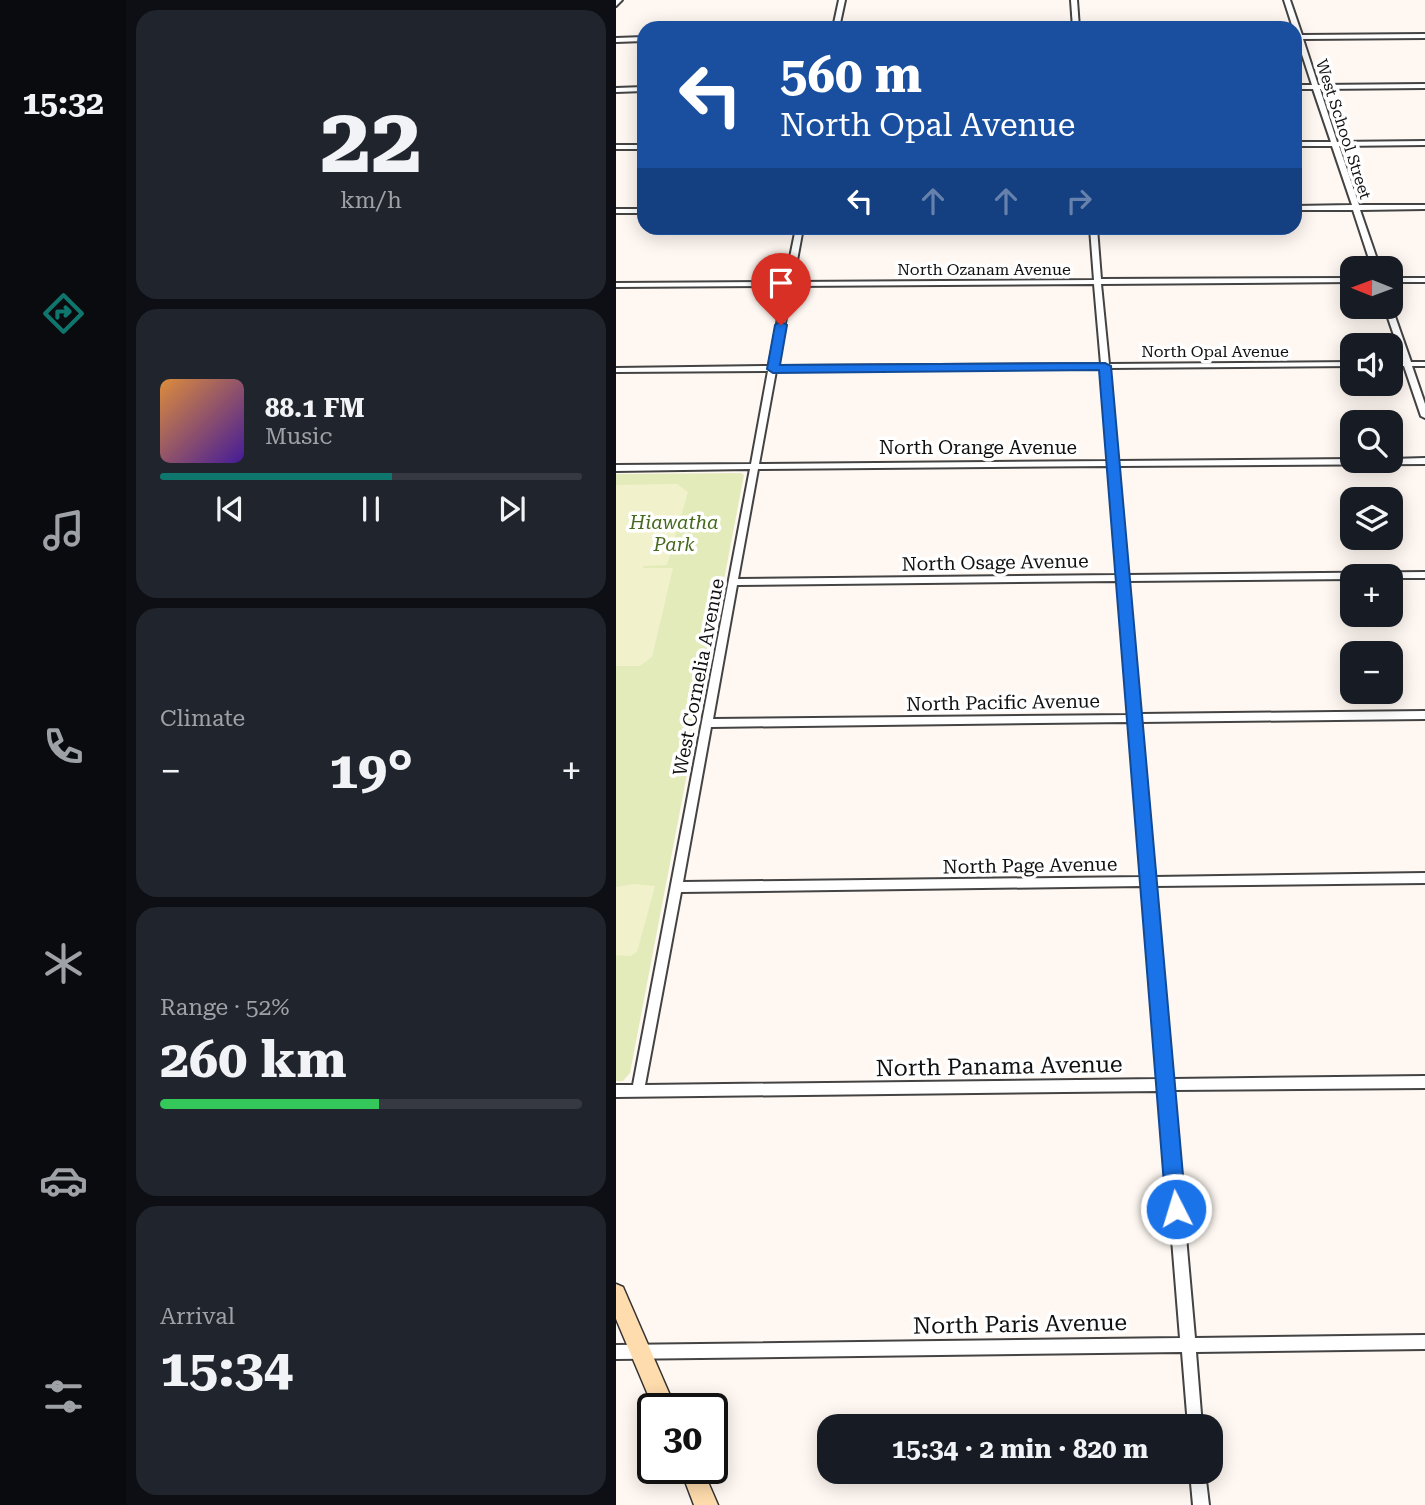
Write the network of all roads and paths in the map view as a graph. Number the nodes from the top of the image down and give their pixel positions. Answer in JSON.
{"nodes":[{"id":1,"x":842,"y":0,"type":"edge"},
{"id":2,"x":1074,"y":0,"type":"edge"},
{"id":3,"x":1287,"y":0,"type":"edge"},
{"id":4,"x":838,"y":21,"type":"edge"},
{"id":5,"x":1076,"y":21,"type":"edge"},
{"id":6,"x":1293,"y":21,"type":"edge"},
{"id":7,"x":1425,"y":36,"type":"edge"},
{"id":8,"x":1302,"y":37,"type":"edge"},
{"id":9,"x":637,"y":39,"type":"edge"},
{"id":10,"x":616,"y":40,"type":"edge"},
{"id":11,"x":1302,"y":51,"type":"edge"},
{"id":12,"x":1425,"y":86,"type":"edge"},
{"id":13,"x":1302,"y":87,"type":"edge"},
{"id":14,"x":1315,"y":87,"type":"junction"},
{"id":15,"x":637,"y":89,"type":"edge"},
{"id":16,"x":616,"y":90,"type":"edge"},
{"id":17,"x":1425,"y":143,"type":"edge"},
{"id":18,"x":1302,"y":144,"type":"edge"},
{"id":19,"x":1335,"y":144,"type":"junction"},
{"id":20,"x":616,"y":147,"type":"edge"},
{"id":21,"x":637,"y":147,"type":"edge"},
{"id":22,"x":1302,"y":208,"type":"edge"},
{"id":23,"x":1356,"y":208,"type":"junction"},
{"id":24,"x":1425,"y":208,"type":"edge"},
{"id":25,"x":616,"y":211,"type":"edge"},
{"id":26,"x":637,"y":211,"type":"edge"},
{"id":27,"x":798,"y":235,"type":"edge"},
{"id":28,"x":1094,"y":235,"type":"edge"},
{"id":29,"x":1372,"y":256,"type":"edge"},
{"id":30,"x":1404,"y":280,"type":"edge"},
{"id":31,"x":1425,"y":280,"type":"edge"},
{"id":32,"x":1340,"y":281,"type":"edge"},
{"id":33,"x":1098,"y":282,"type":"junction"},
{"id":34,"x":789,"y":284,"type":"junction"},
{"id":35,"x":616,"y":285,"type":"edge"},
{"id":36,"x":1392,"y":319,"type":"edge"},
{"id":37,"x":1340,"y":364,"type":"edge"},
{"id":38,"x":1403,"y":364,"type":"edge"},
{"id":39,"x":1408,"y":364,"type":"junction"},
{"id":40,"x":1425,"y":364,"type":"edge"},
{"id":41,"x":1105,"y":366,"type":"junction"},
{"id":42,"x":773,"y":369,"type":"junction"},
{"id":43,"x":616,"y":370,"type":"edge"},
{"id":44,"x":1425,"y":416,"type":"edge"},
{"id":45,"x":1425,"y":461,"type":"edge"},
{"id":46,"x":1113,"y":463,"type":"junction"},
{"id":47,"x":755,"y":466,"type":"junction"},
{"id":48,"x":616,"y":468,"type":"edge"},
{"id":49,"x":1425,"y":575,"type":"edge"},
{"id":50,"x":1123,"y":578,"type":"junction"},
{"id":51,"x":733,"y":582,"type":"junction"},
{"id":52,"x":1425,"y":715,"type":"edge"},
{"id":53,"x":1135,"y":718,"type":"junction"},
{"id":54,"x":707,"y":723,"type":"junction"},
{"id":55,"x":1425,"y":878,"type":"edge"},
{"id":56,"x":1149,"y":881,"type":"junction"},
{"id":57,"x":677,"y":887,"type":"junction"},
{"id":58,"x":1425,"y":1082,"type":"edge"},
{"id":59,"x":1166,"y":1085,"type":"junction"},
{"id":60,"x":616,"y":1091,"type":"edge"},
{"id":61,"x":638,"y":1091,"type":"junction"},
{"id":62,"x":616,"y":1294,"type":"edge"},
{"id":63,"x":1425,"y":1342,"type":"edge"},
{"id":64,"x":1188,"y":1345,"type":"junction"},
{"id":65,"x":616,"y":1352,"type":"edge"},
{"id":66,"x":641,"y":1352,"type":"junction"},
{"id":67,"x":658,"y":1393,"type":"edge"},
{"id":68,"x":1194,"y":1414,"type":"edge"},
{"id":69,"x":697,"y":1484,"type":"edge"},
{"id":70,"x":1199,"y":1484,"type":"edge"},
{"id":71,"x":706,"y":1505,"type":"edge"},
{"id":72,"x":1201,"y":1505,"type":"edge"}],
"edges":[{"from":1,"to":4,"type":"street"},
{"from":2,"to":5,"type":"street"},
{"from":3,"to":6,"type":"street","name":"West School Street"},
{"from":7,"to":8,"type":"street"},
{"from":9,"to":10,"type":"street"},
{"from":11,"to":14,"type":"street","name":"West School Street"},
{"from":12,"to":14,"type":"street"},
{"from":13,"to":14,"type":"street"},
{"from":14,"to":19,"type":"street","name":"West School Street"},
{"from":15,"to":16,"type":"street"},
{"from":17,"to":19,"type":"street"},
{"from":18,"to":19,"type":"street"},
{"from":19,"to":23,"type":"street","name":"West School Street"},
{"from":20,"to":21,"type":"street"},
{"from":22,"to":23,"type":"street"},
{"from":23,"to":24,"type":"street"},
{"from":23,"to":29,"type":"street","name":"West School Street"},
{"from":25,"to":26,"type":"street"},
{"from":27,"to":34,"type":"street","name":"West Cornelia Avenue"},
{"from":28,"to":33,"type":"street"},
{"from":30,"to":31,"type":"street"},
{"from":32,"to":33,"type":"street","name":"North Ozanam Avenue"},
{"from":33,"to":34,"type":"street","name":"North Ozanam Avenue"},
{"from":33,"to":41,"type":"street"},
{"from":34,"to":35,"type":"street","name":"North Ozanam Avenue"},
{"from":34,"to":42,"type":"street","name":"West Cornelia Avenue"},
{"from":36,"to":39,"type":"street"},
{"from":37,"to":41,"type":"street","name":"North Opal Avenue"},
{"from":38,"to":39,"type":"street"},
{"from":39,"to":40,"type":"street"},
{"from":39,"to":44,"type":"street"},
{"from":41,"to":42,"type":"street","name":"North Opal Avenue"},
{"from":41,"to":46,"type":"street"},
{"from":42,"to":43,"type":"street","name":"North Opal Avenue"},
{"from":42,"to":47,"type":"street","name":"West Cornelia Avenue"},
{"from":45,"to":46,"type":"street","name":"North Orange Avenue"},
{"from":46,"to":47,"type":"street","name":"North Orange Avenue"},
{"from":46,"to":50,"type":"street"},
{"from":47,"to":48,"type":"street","name":"North Orange Avenue"},
{"from":47,"to":51,"type":"street","name":"West Cornelia Avenue"},
{"from":49,"to":50,"type":"street","name":"North Osage Avenue"},
{"from":50,"to":51,"type":"street","name":"North Osage Avenue"},
{"from":50,"to":53,"type":"street"},
{"from":51,"to":54,"type":"street","name":"West Cornelia Avenue"},
{"from":52,"to":53,"type":"street","name":"North Pacific Avenue"},
{"from":53,"to":54,"type":"street","name":"North Pacific Avenue"},
{"from":53,"to":56,"type":"street"},
{"from":54,"to":57,"type":"street","name":"West Cornelia Avenue"},
{"from":55,"to":56,"type":"street","name":"North Page Avenue"},
{"from":56,"to":57,"type":"street","name":"North Page Avenue"},
{"from":56,"to":59,"type":"street"},
{"from":57,"to":61,"type":"street","name":"West Cornelia Avenue"},
{"from":58,"to":59,"type":"street","name":"North Panama Avenue"},
{"from":59,"to":61,"type":"street","name":"North Panama Avenue"},
{"from":59,"to":64,"type":"street"},
{"from":60,"to":61,"type":"street","name":"North Panama Avenue"},
{"from":62,"to":66,"type":"main road"},
{"from":63,"to":64,"type":"street","name":"North Paris Avenue"},
{"from":64,"to":66,"type":"street","name":"North Paris Avenue"},
{"from":64,"to":68,"type":"street"},
{"from":65,"to":66,"type":"street","name":"North Paris Avenue"},
{"from":66,"to":67,"type":"main road"},
{"from":69,"to":71,"type":"main road"},
{"from":70,"to":72,"type":"street"}]}
